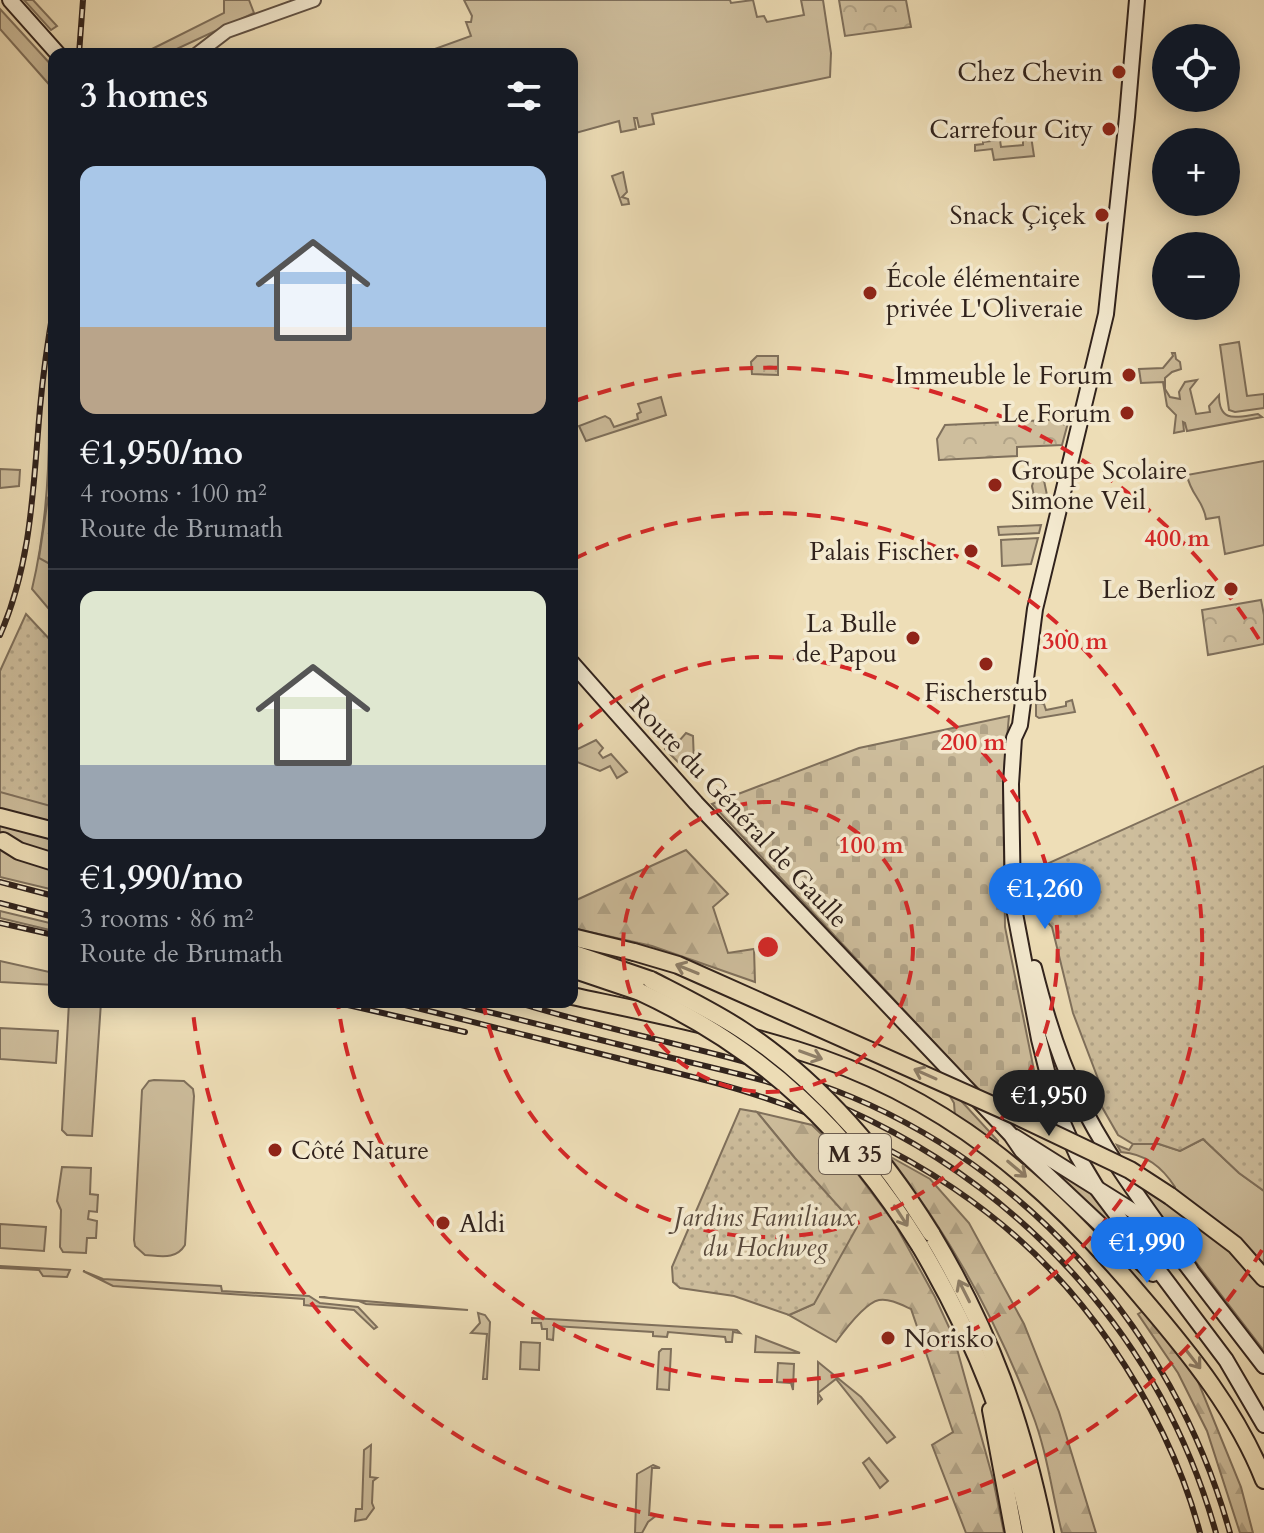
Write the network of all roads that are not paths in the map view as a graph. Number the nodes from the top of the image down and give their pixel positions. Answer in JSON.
{"nodes":[{"id":1,"x":10,"y":0,"type":"edge"},
{"id":2,"x":314,"y":0,"type":"edge"},
{"id":3,"x":1137,"y":0,"type":"edge"},
{"id":4,"x":53,"y":48,"type":"edge"},
{"id":5,"x":205,"y":48,"type":"edge"},
{"id":6,"x":578,"y":670,"type":"edge"},
{"id":7,"x":1020,"y":725,"type":"junction"},
{"id":8,"x":0,"y":817,"type":"edge"},
{"id":9,"x":48,"y":829,"type":"edge"},
{"id":10,"x":2,"y":841,"type":"edge"},
{"id":11,"x":48,"y":850,"type":"edge"},
{"id":12,"x":48,"y":860,"type":"edge"},
{"id":13,"x":578,"y":938,"type":"edge"},
{"id":14,"x":578,"y":956,"type":"edge"},
{"id":15,"x":578,"y":970,"type":"edge"},
{"id":16,"x":645,"y":986,"type":"junction"},
{"id":17,"x":578,"y":997,"type":"edge"},
{"id":18,"x":1011,"y":1135,"type":"junction"},
{"id":19,"x":1077,"y":1155,"type":"junction"},
{"id":20,"x":1065,"y":1168,"type":"junction"},
{"id":21,"x":1098,"y":1190,"type":"junction"},
{"id":22,"x":1177,"y":1200,"type":"junction"},
{"id":23,"x":926,"y":1240,"type":"junction"},
{"id":24,"x":1190,"y":1269,"type":"junction"},
{"id":25,"x":1264,"y":1278,"type":"edge"},
{"id":26,"x":1264,"y":1289,"type":"edge"},
{"id":27,"x":1193,"y":1315,"type":"junction"},
{"id":28,"x":1264,"y":1366,"type":"edge"},
{"id":29,"x":988,"y":1389,"type":"junction"},
{"id":30,"x":1264,"y":1425,"type":"edge"},
{"id":31,"x":1023,"y":1438,"type":"junction"},
{"id":32,"x":1264,"y":1480,"type":"edge"},
{"id":33,"x":1014,"y":1533,"type":"edge"},
{"id":34,"x":1031,"y":1533,"type":"edge"},
{"id":35,"x":1045,"y":1533,"type":"edge"},
{"id":36,"x":1056,"y":1533,"type":"edge"}],
"edges":[{"from":1,"to":4,"type":"main road"},
{"from":2,"to":5,"type":"street"},
{"from":3,"to":7,"type":"main road"},
{"from":6,"to":18,"type":"main road","name":"Route du Général de Gaulle"},
{"from":7,"to":19,"type":"main road"},
{"from":7,"to":24,"type":"main road"},
{"from":8,"to":9,"type":"highway"},
{"from":10,"to":11,"type":"highway"},
{"from":10,"to":12,"type":"highway"},
{"from":22,"to":13,"type":"highway","one_way":true,"bridge":true},
{"from":14,"to":16,"type":"highway","number":"M 35"},
{"from":15,"to":16,"type":"highway","number":"M 35"},
{"from":16,"to":23,"type":"highway","number":"M 35","bridge":true},
{"from":17,"to":32,"type":"highway","one_way":true},
{"from":18,"to":20,"type":"main road"},
{"from":18,"to":27,"type":"main road"},
{"from":19,"to":20,"type":"main road"},
{"from":19,"to":21,"type":"main road"},
{"from":20,"to":21,"type":"main road"},
{"from":21,"to":24,"type":"main road"},
{"from":21,"to":27,"type":"main road"},
{"from":22,"to":25,"type":"highway"},
{"from":22,"to":26,"type":"highway"},
{"from":23,"to":29,"type":"highway","number":"M 35"},
{"from":31,"to":23,"type":"highway","number":"M 35","one_way":true},
{"from":24,"to":28,"type":"main road"},
{"from":27,"to":30,"type":"main road"},
{"from":29,"to":33,"type":"highway"},
{"from":29,"to":34,"type":"highway","number":"M 35"},
{"from":31,"to":35,"type":"highway","number":"M 35"},
{"from":31,"to":36,"type":"highway"}]}
